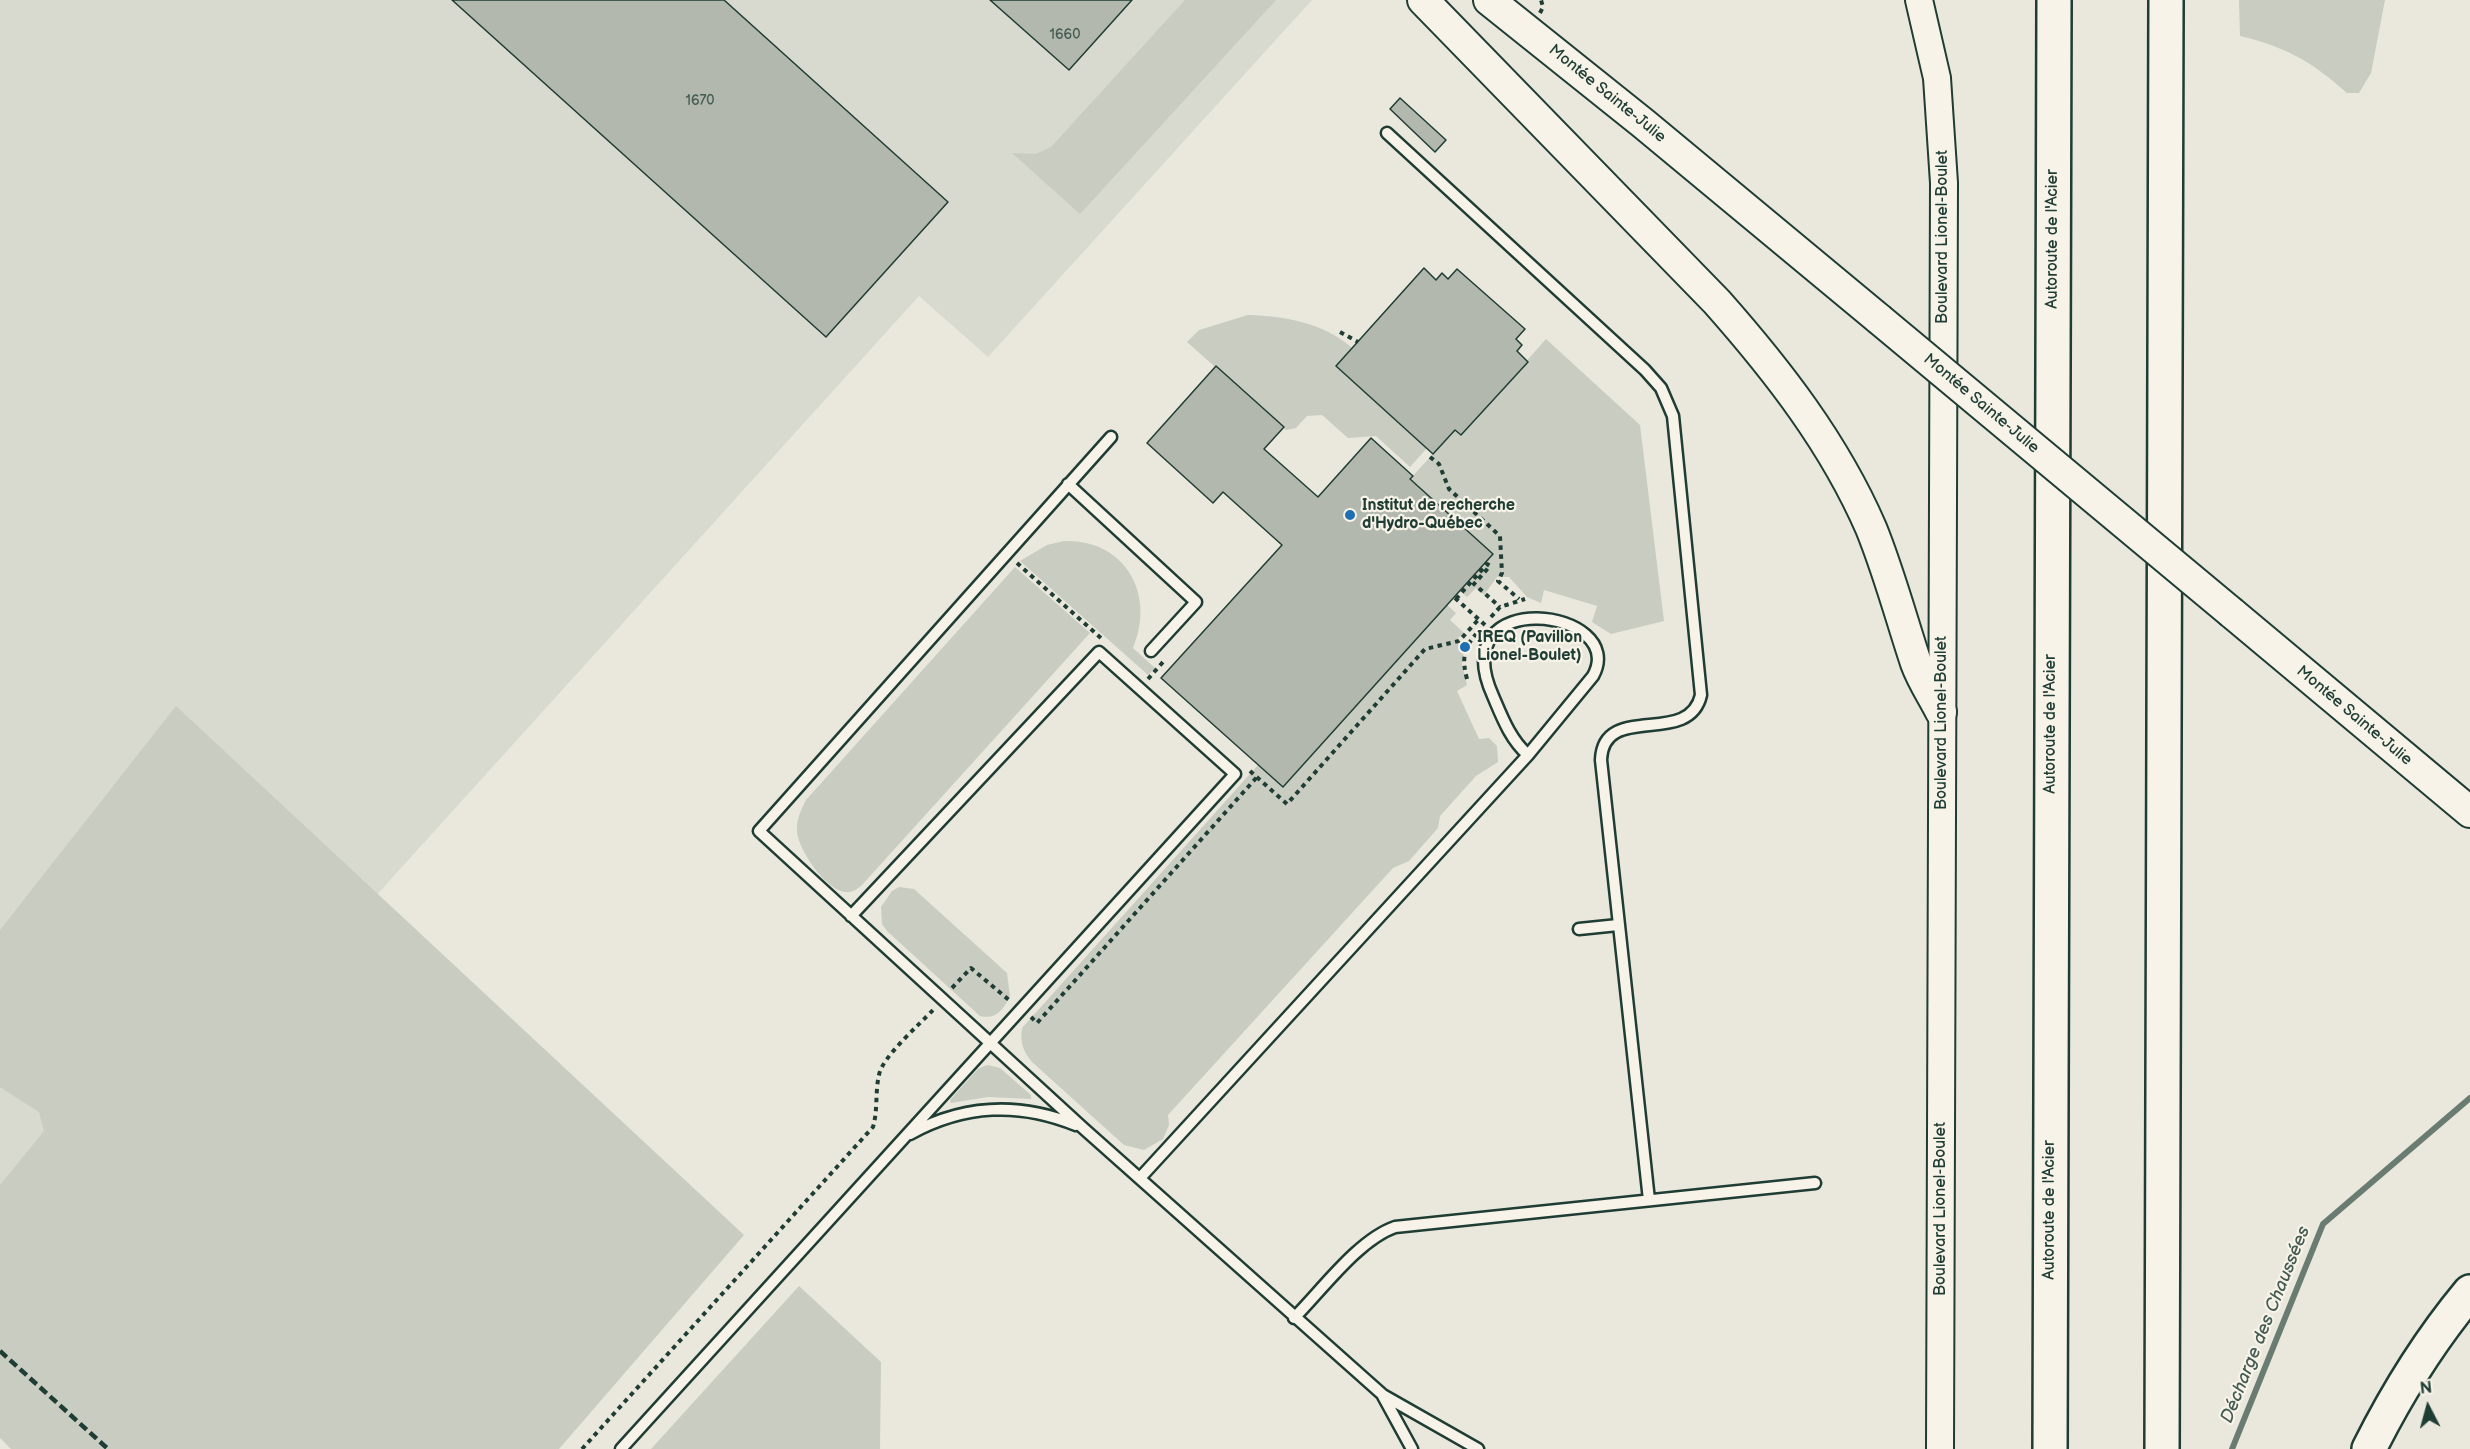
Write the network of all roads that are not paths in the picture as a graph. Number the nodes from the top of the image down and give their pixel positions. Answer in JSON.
{"nodes":[{"id":1,"x":1423,"y":0,"type":"edge"},
{"id":2,"x":1489,"y":0,"type":"edge"},
{"id":3,"x":1511,"y":0,"type":"edge"},
{"id":4,"x":1919,"y":0,"type":"edge"},
{"id":5,"x":2054,"y":0,"type":"edge"},
{"id":6,"x":2166,"y":0,"type":"edge"},
{"id":7,"x":1536,"y":19,"type":"junction"},
{"id":8,"x":1387,"y":133,"type":"dead end"},
{"id":9,"x":1111,"y":436,"type":"dead end"},
{"id":10,"x":1068,"y":484,"type":"junction"},
{"id":11,"x":1151,"y":651,"type":"dead end"},
{"id":12,"x":1941,"y":712,"type":"junction"},
{"id":13,"x":1528,"y":755,"type":"junction"},
{"id":14,"x":2470,"y":812,"type":"edge"},
{"id":15,"x":851,"y":916,"type":"junction"},
{"id":16,"x":1618,"y":924,"type":"junction"},
{"id":17,"x":1579,"y":929,"type":"dead end"},
{"id":18,"x":990,"y":1041,"type":"junction"},
{"id":19,"x":1083,"y":1128,"type":"junction"},
{"id":20,"x":902,"y":1138,"type":"junction"},
{"id":21,"x":1140,"y":1178,"type":"junction"},
{"id":22,"x":1815,"y":1183,"type":"dead end"},
{"id":23,"x":1649,"y":1200,"type":"junction"},
{"id":24,"x":2470,"y":1292,"type":"edge"},
{"id":25,"x":1294,"y":1318,"type":"junction"},
{"id":26,"x":1383,"y":1395,"type":"junction"},
{"id":27,"x":621,"y":1449,"type":"edge"},
{"id":28,"x":1412,"y":1449,"type":"edge"},
{"id":29,"x":1478,"y":1449,"type":"edge"},
{"id":30,"x":1941,"y":1449,"type":"edge"},
{"id":31,"x":2050,"y":1449,"type":"edge"},
{"id":32,"x":2162,"y":1449,"type":"edge"},
{"id":33,"x":2370,"y":1449,"type":"edge"}],
"edges":[{"from":1,"to":12,"type":"main road"},
{"from":2,"to":7,"type":"main road","name":"Montée Sainte-Julie"},
{"from":3,"to":7,"type":"main road"},
{"from":4,"to":12,"type":"street","name":"Boulevard Lionel-Boulet"},
{"from":5,"to":31,"type":"highway","name":"Autoroute de l'Acier"},
{"from":6,"to":32,"type":"highway"},
{"from":7,"to":14,"type":"main road","name":"Montée Sainte-Julie","bridge":true},
{"from":8,"to":16,"type":"lane"},
{"from":9,"to":10,"type":"lane"},
{"from":10,"to":11,"type":"lane"},
{"from":10,"to":15,"type":"lane"},
{"from":12,"to":30,"type":"street","name":"Boulevard Lionel-Boulet"},
{"from":13,"to":13,"type":"lane"},
{"from":13,"to":21,"type":"lane"},
{"from":15,"to":18,"type":"lane"},
{"from":15,"to":18,"type":"lane"},
{"from":16,"to":17,"type":"lane"},
{"from":16,"to":23,"type":"lane"},
{"from":18,"to":19,"type":"lane"},
{"from":18,"to":20,"type":"lane"},
{"from":19,"to":20,"type":"lane"},
{"from":19,"to":21,"type":"lane"},
{"from":20,"to":27,"type":"lane"},
{"from":21,"to":25,"type":"lane"},
{"from":22,"to":23,"type":"lane"},
{"from":23,"to":25,"type":"lane"},
{"from":24,"to":33,"type":"highway"},
{"from":25,"to":26,"type":"lane"},
{"from":26,"to":28,"type":"lane"},
{"from":26,"to":29,"type":"lane"}]}
